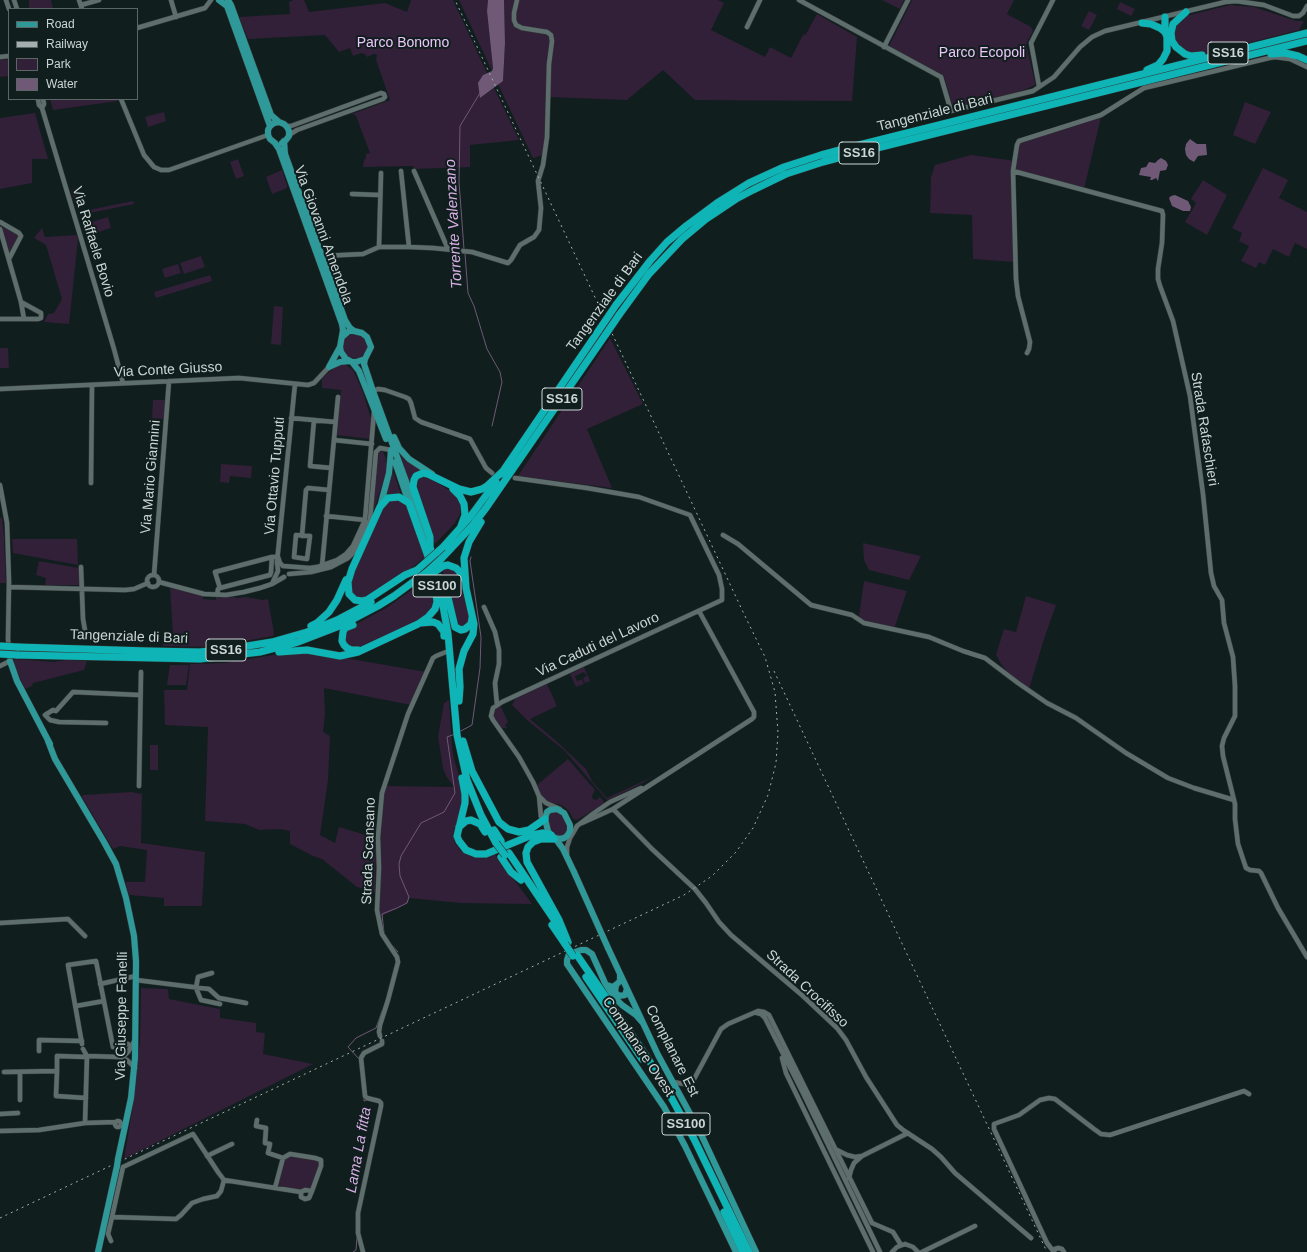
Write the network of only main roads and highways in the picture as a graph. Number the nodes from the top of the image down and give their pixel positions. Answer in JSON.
{"nodes":[{"id":1,"x":219,"y":0,"type":"edge"},
{"id":2,"x":228,"y":0,"type":"edge"},
{"id":3,"x":1186,"y":12,"type":"road end"},
{"id":4,"x":1165,"y":17,"type":"road end"},
{"id":5,"x":1142,"y":23,"type":"road end"},
{"id":6,"x":1168,"y":30,"type":"junction"},
{"id":7,"x":1307,"y":33,"type":"edge"},
{"id":8,"x":1307,"y":41,"type":"edge"},
{"id":9,"x":1241,"y":53,"type":"junction"},
{"id":10,"x":1307,"y":60,"type":"edge"},
{"id":11,"x":1138,"y":75,"type":"junction"},
{"id":12,"x":279,"y":122,"type":"junction"},
{"id":13,"x":270,"y":126,"type":"junction"},
{"id":14,"x":284,"y":142,"type":"junction"},
{"id":15,"x":275,"y":143,"type":"junction"},
{"id":16,"x":354,"y":331,"type":"junction"},
{"id":17,"x":342,"y":337,"type":"junction"},
{"id":18,"x":340,"y":347,"type":"junction"},
{"id":19,"x":365,"y":359,"type":"junction"},
{"id":20,"x":351,"y":361,"type":"junction"},
{"id":21,"x":381,"y":412,"type":"junction"},
{"id":22,"x":391,"y":450,"type":"junction"},
{"id":23,"x":503,"y":471,"type":"junction"},
{"id":24,"x":434,"y":476,"type":"junction"},
{"id":25,"x":504,"y":482,"type":"junction"},
{"id":26,"x":450,"y":485,"type":"junction"},
{"id":27,"x":409,"y":503,"type":"junction"},
{"id":28,"x":380,"y":506,"type":"junction"},
{"id":29,"x":456,"y":533,"type":"junction"},
{"id":30,"x":430,"y":548,"type":"junction"},
{"id":31,"x":442,"y":562,"type":"junction"},
{"id":32,"x":352,"y":569,"type":"junction"},
{"id":33,"x":418,"y":570,"type":"junction"},
{"id":34,"x":433,"y":575,"type":"junction"},
{"id":35,"x":466,"y":588,"type":"junction"},
{"id":36,"x":378,"y":606,"type":"junction"},
{"id":37,"x":472,"y":618,"type":"junction"},
{"id":38,"x":418,"y":624,"type":"junction"},
{"id":39,"x":0,"y":646,"type":"edge"},
{"id":40,"x":368,"y":647,"type":"junction"},
{"id":41,"x":0,"y":654,"type":"edge"},
{"id":42,"x":222,"y":654,"type":"junction"},
{"id":43,"x":10,"y":661,"type":"road end"},
{"id":44,"x":452,"y":673,"type":"junction"},
{"id":45,"x":459,"y":701,"type":"junction"},
{"id":46,"x":461,"y":738,"type":"junction"},
{"id":47,"x":542,"y":819,"type":"junction"},
{"id":48,"x":457,"y":831,"type":"junction"},
{"id":49,"x":532,"y":835,"type":"junction"},
{"id":50,"x":553,"y":837,"type":"junction"},
{"id":51,"x":497,"y":843,"type":"junction"},
{"id":52,"x":505,"y":855,"type":"junction"},
{"id":53,"x":567,"y":943,"type":"junction"},
{"id":54,"x":575,"y":956,"type":"junction"},
{"id":55,"x":619,"y":971,"type":"junction"},
{"id":56,"x":606,"y":985,"type":"junction"},
{"id":57,"x":616,"y":986,"type":"junction"},
{"id":58,"x":627,"y":989,"type":"junction"},
{"id":59,"x":643,"y":1023,"type":"junction"},
{"id":60,"x":98,"y":1252,"type":"edge"},
{"id":61,"x":736,"y":1252,"type":"edge"},
{"id":62,"x":743,"y":1252,"type":"edge"},
{"id":63,"x":749,"y":1252,"type":"edge"},
{"id":64,"x":756,"y":1252,"type":"edge"}],
"edges":[{"from":1,"to":13,"type":"main road"},
{"from":2,"to":12,"type":"main road"},
{"from":3,"to":6,"type":"highway"},
{"from":4,"to":6,"type":"highway"},
{"from":5,"to":6,"type":"highway"},
{"from":6,"to":9,"type":"highway"},
{"from":6,"to":11,"type":"highway"},
{"from":7,"to":9,"type":"highway","name":"Tangenziale di Bari","number":"SS16"},
{"from":8,"to":9,"type":"highway","name":"Tangenziale di Bari","number":"SS16"},
{"from":9,"to":10,"type":"highway"},
{"from":9,"to":11,"type":"highway","name":"Tangenziale di Bari","number":"SS16"},
{"from":9,"to":25,"type":"highway","name":"Tangenziale di Bari","number":"SS16","bridge":true},
{"from":11,"to":23,"type":"highway","name":"Tangenziale di Bari","number":"SS16","bridge":true},
{"from":12,"to":13,"type":"main road"},
{"from":12,"to":14,"type":"main road"},
{"from":13,"to":15,"type":"main road","name":"Via Giovanni Amendola"},
{"from":14,"to":15,"type":"main road"},
{"from":14,"to":16,"type":"main road","name":"Via Giovanni Amendola"},
{"from":15,"to":17,"type":"main road","name":"Via Giovanni Amendola"},
{"from":16,"to":17,"type":"main road"},
{"from":16,"to":19,"type":"main road","name":"Via Giovanni Amendola"},
{"from":17,"to":18,"type":"main road","name":"Via Giovanni Amendola"},
{"from":18,"to":20,"type":"main road"},
{"from":18,"to":20,"type":"main road","name":"Via Giovanni Amendola"},
{"from":19,"to":20,"type":"main road"},
{"from":19,"to":21,"type":"main road","number":"SS100"},
{"from":20,"to":22,"type":"main road","number":"SS100"},
{"from":21,"to":24,"type":"main road"},
{"from":21,"to":30,"type":"main road","number":"SS100"},
{"from":22,"to":27,"type":"main road","number":"SS100"},
{"from":22,"to":28,"type":"main road"},
{"from":23,"to":26,"type":"highway"},
{"from":23,"to":29,"type":"highway","name":"Tangenziale di Bari","number":"SS16"},
{"from":24,"to":26,"type":"highway"},
{"from":24,"to":30,"type":"highway","number":"SS100"},
{"from":25,"to":31,"type":"highway","name":"Tangenziale di Bari","number":"SS16"},
{"from":25,"to":35,"type":"highway"},
{"from":26,"to":29,"type":"highway"},
{"from":27,"to":28,"type":"highway"},
{"from":27,"to":34,"type":"highway","number":"SS100"},
{"from":28,"to":32,"type":"highway"},
{"from":29,"to":33,"type":"highway","name":"Tangenziale di Bari","number":"SS16","bridge":true},
{"from":30,"to":34,"type":"highway","number":"SS100"},
{"from":31,"to":34,"type":"highway","name":"Tangenziale di Bari","number":"SS16","bridge":true},
{"from":31,"to":35,"type":"highway"},
{"from":32,"to":33,"type":"highway"},
{"from":32,"to":42,"type":"highway"},
{"from":33,"to":42,"type":"highway","name":"Tangenziale di Bari","number":"SS16"},
{"from":34,"to":36,"type":"highway","name":"Tangenziale di Bari","number":"SS16"},
{"from":34,"to":37,"type":"highway"},
{"from":34,"to":38,"type":"highway"},
{"from":34,"to":44,"type":"highway","number":"SS100"},
{"from":34,"to":45,"type":"highway","number":"SS100"},
{"from":35,"to":37,"type":"highway"},
{"from":36,"to":40,"type":"highway"},
{"from":36,"to":42,"type":"highway","name":"Tangenziale di Bari","number":"SS16"},
{"from":37,"to":45,"type":"highway"},
{"from":38,"to":40,"type":"highway"},
{"from":38,"to":44,"type":"highway"},
{"from":39,"to":42,"type":"highway","name":"Tangenziale di Bari","number":"SS16","bridge":true},
{"from":40,"to":42,"type":"highway"},
{"from":41,"to":42,"type":"highway","name":"Tangenziale di Bari","number":"SS16","bridge":true},
{"from":43,"to":60,"type":"main road","name":"Via Giuseppe Fanelli","bridge":true},
{"from":44,"to":46,"type":"highway","number":"SS100"},
{"from":45,"to":46,"type":"highway","number":"SS100"},
{"from":46,"to":47,"type":"highway","number":"SS100"},
{"from":46,"to":48,"type":"highway","number":"SS100"},
{"from":46,"to":51,"type":"highway","number":"SS100"},
{"from":47,"to":49,"type":"highway"},
{"from":47,"to":50,"type":"main road"},
{"from":47,"to":50,"type":"main road"},
{"from":48,"to":49,"type":"highway"},
{"from":48,"to":51,"type":"highway","number":"SS100"},
{"from":49,"to":50,"type":"highway"},
{"from":50,"to":53,"type":"highway","number":"SS100"},
{"from":50,"to":55,"type":"main road","name":"Complanare Est","bridge":true},
{"from":51,"to":52,"type":"highway","number":"SS100"},
{"from":52,"to":53,"type":"highway","number":"SS100"},
{"from":52,"to":53,"type":"highway","number":"SS100"},
{"from":53,"to":54,"type":"highway","number":"SS100"},
{"from":54,"to":62,"type":"highway","number":"SS100"},
{"from":54,"to":63,"type":"highway","number":"SS100"},
{"from":55,"to":57,"type":"main road","name":"Complanare Ovest"},
{"from":55,"to":58,"type":"main road","name":"Complanare Est"},
{"from":56,"to":57,"type":"main road","name":"Complanare Ovest"},
{"from":56,"to":59,"type":"main road","name":"Complanare Ovest"},
{"from":56,"to":61,"type":"main road","name":"Complanare Ovest"},
{"from":57,"to":58,"type":"main road"},
{"from":58,"to":59,"type":"main road","name":"Complanare Est"},
{"from":59,"to":64,"type":"main road","name":"Complanare Est"}]}
